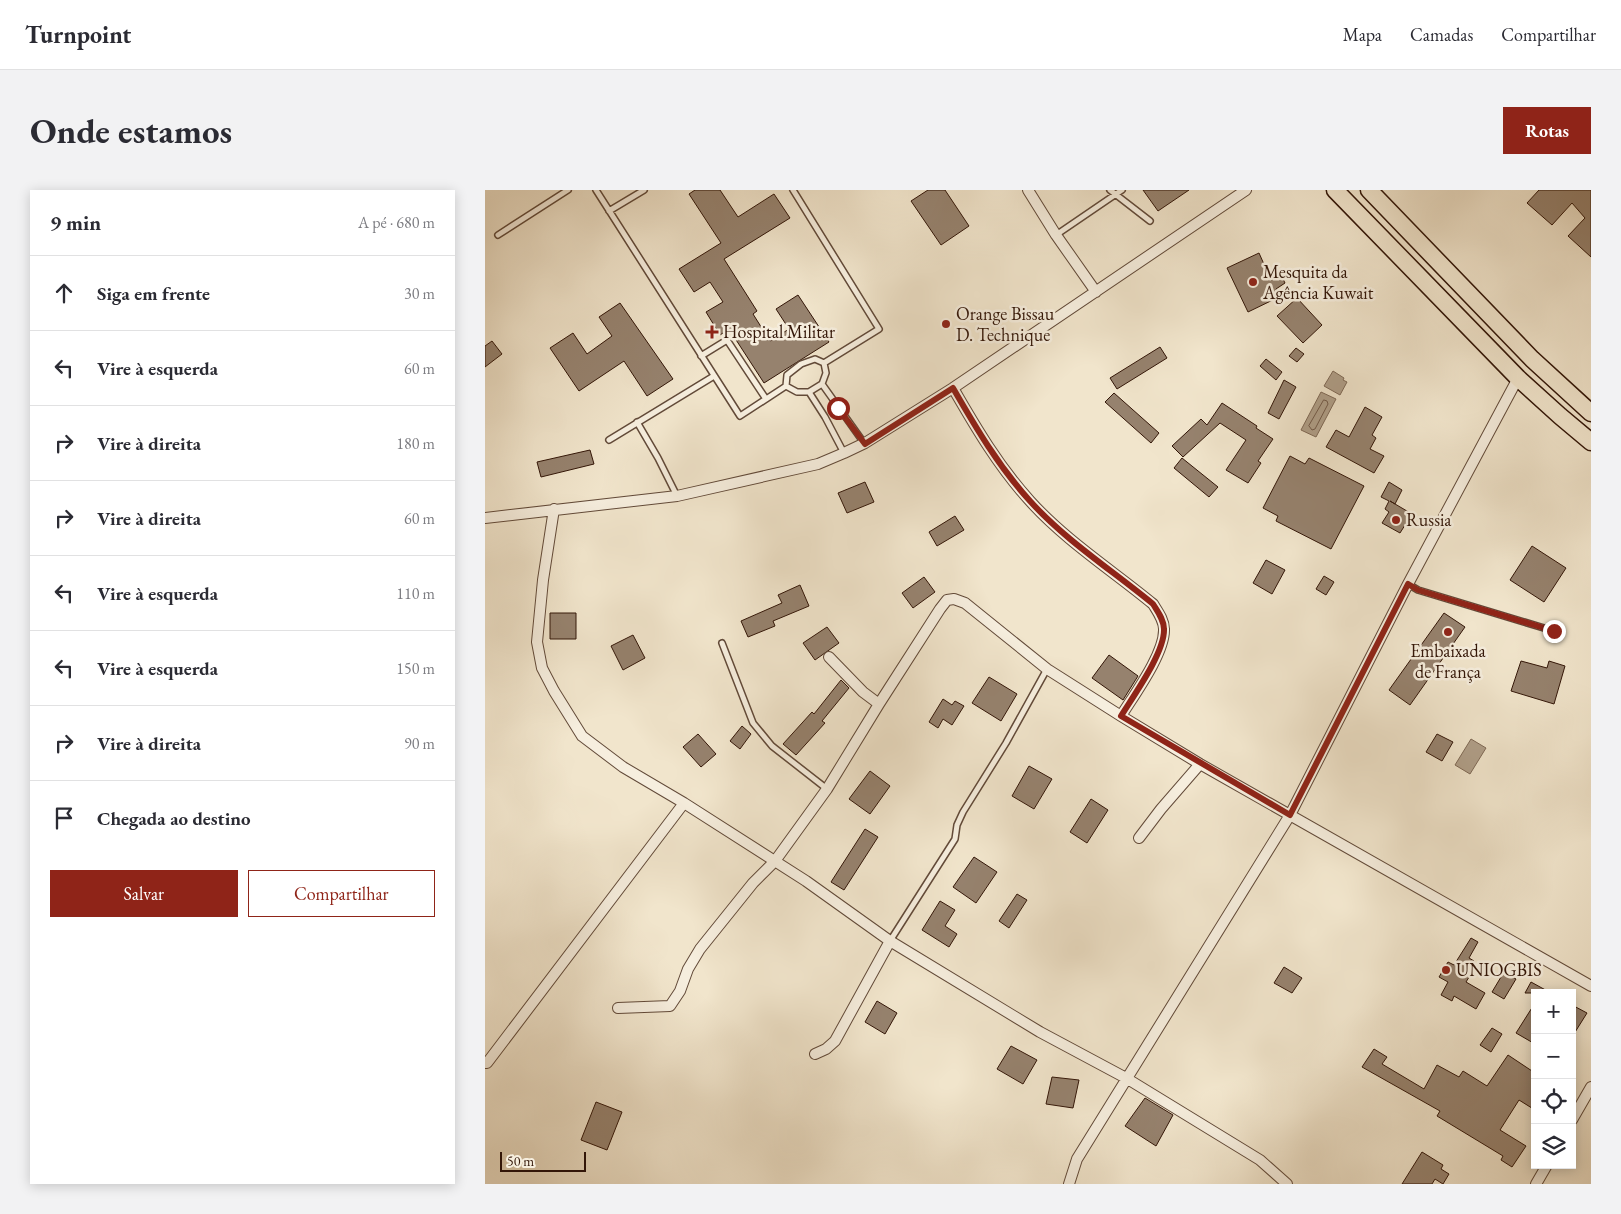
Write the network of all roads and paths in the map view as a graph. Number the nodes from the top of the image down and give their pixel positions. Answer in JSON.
{"nodes":[{"id":1,"x":569,"y":190,"type":"edge"},
{"id":2,"x":596,"y":190,"type":"edge"},
{"id":3,"x":644,"y":190,"type":"edge"},
{"id":4,"x":793,"y":190,"type":"edge"},
{"id":5,"x":1028,"y":190,"type":"edge"},
{"id":6,"x":1110,"y":190,"type":"edge"},
{"id":7,"x":1122,"y":190,"type":"edge"},
{"id":8,"x":1247,"y":190,"type":"edge"},
{"id":9,"x":1335,"y":190,"type":"edge"},
{"id":10,"x":1369,"y":190,"type":"edge"},
{"id":11,"x":1115,"y":194,"type":"junction"},
{"id":12,"x":609,"y":211,"type":"junction"},
{"id":13,"x":1149,"y":221,"type":"dead end"},
{"id":14,"x":498,"y":234,"type":"dead end"},
{"id":15,"x":1056,"y":235,"type":"junction"},
{"id":16,"x":1097,"y":292,"type":"junction"},
{"id":17,"x":701,"y":356,"type":"junction"},
{"id":18,"x":824,"y":363,"type":"junction"},
{"id":19,"x":714,"y":376,"type":"junction"},
{"id":20,"x":1517,"y":378,"type":"junction"},
{"id":21,"x":822,"y":384,"type":"junction"},
{"id":22,"x":786,"y":386,"type":"junction"},
{"id":23,"x":953,"y":388,"type":"junction"},
{"id":24,"x":809,"y":392,"type":"junction"},
{"id":25,"x":766,"y":399,"type":"junction"},
{"id":26,"x":1591,"y":414,"type":"edge"},
{"id":27,"x":637,"y":422,"type":"junction"},
{"id":28,"x":609,"y":440,"type":"dead end"},
{"id":29,"x":1591,"y":442,"type":"edge"},
{"id":30,"x":865,"y":444,"type":"junction"},
{"id":31,"x":844,"y":454,"type":"junction"},
{"id":32,"x":677,"y":496,"type":"junction"},
{"id":33,"x":554,"y":509,"type":"junction"},
{"id":34,"x":485,"y":518,"type":"edge"},
{"id":35,"x":1408,"y":584,"type":"junction"},
{"id":36,"x":1554,"y":631,"type":"dead end"},
{"id":37,"x":722,"y":643,"type":"dead end"},
{"id":38,"x":829,"y":657,"type":"dead end"},
{"id":39,"x":1047,"y":669,"type":"junction"},
{"id":40,"x":879,"y":704,"type":"junction"},
{"id":41,"x":1121,"y":716,"type":"junction"},
{"id":42,"x":1200,"y":764,"type":"junction"},
{"id":43,"x":827,"y":789,"type":"junction"},
{"id":44,"x":684,"y":803,"type":"junction"},
{"id":45,"x":1290,"y":815,"type":"junction"},
{"id":46,"x":1139,"y":838,"type":"dead end"},
{"id":47,"x":775,"y":862,"type":"junction"},
{"id":48,"x":890,"y":941,"type":"junction"},
{"id":49,"x":1591,"y":986,"type":"edge"},
{"id":50,"x":618,"y":1008,"type":"dead end"},
{"id":51,"x":815,"y":1054,"type":"dead end"},
{"id":52,"x":485,"y":1063,"type":"edge"},
{"id":53,"x":1126,"y":1078,"type":"junction"},
{"id":54,"x":1591,"y":1087,"type":"edge"},
{"id":55,"x":1576,"y":1113,"type":"edge"},
{"id":56,"x":1545,"y":1169,"type":"edge"},
{"id":57,"x":1069,"y":1184,"type":"edge"},
{"id":58,"x":1287,"y":1184,"type":"edge"},
{"id":59,"x":1536,"y":1184,"type":"edge"}],
"edges":[{"from":1,"to":14,"type":"lane"},
{"from":2,"to":12,"type":"lane"},
{"from":3,"to":12,"type":"lane"},
{"from":4,"to":18,"type":"lane"},
{"from":5,"to":15,"type":"street"},
{"from":6,"to":11,"type":"lane"},
{"from":7,"to":11,"type":"lane"},
{"from":8,"to":16,"type":"street"},
{"from":9,"to":20,"type":"main road"},
{"from":10,"to":26,"type":"main road"},
{"from":11,"to":13,"type":"lane"},
{"from":11,"to":15,"type":"lane"},
{"from":12,"to":17,"type":"lane"},
{"from":15,"to":16,"type":"street"},
{"from":16,"to":23,"type":"street"},
{"from":17,"to":19,"type":"lane"},
{"from":17,"to":25,"type":"lane"},
{"from":18,"to":21,"type":"lane"},
{"from":18,"to":22,"type":"lane"},
{"from":19,"to":25,"type":"lane"},
{"from":19,"to":27,"type":"lane"},
{"from":20,"to":29,"type":"main road"},
{"from":20,"to":35,"type":"street"},
{"from":21,"to":24,"type":"lane"},
{"from":21,"to":30,"type":"lane"},
{"from":22,"to":24,"type":"lane"},
{"from":22,"to":25,"type":"lane"},
{"from":23,"to":30,"type":"street"},
{"from":23,"to":41,"type":"street"},
{"from":24,"to":31,"type":"lane"},
{"from":27,"to":28,"type":"lane"},
{"from":27,"to":32,"type":"lane"},
{"from":30,"to":31,"type":"street"},
{"from":31,"to":32,"type":"street"},
{"from":32,"to":33,"type":"street"},
{"from":33,"to":34,"type":"street"},
{"from":33,"to":44,"type":"street"},
{"from":35,"to":36,"type":"lane"},
{"from":35,"to":45,"type":"street"},
{"from":37,"to":43,"type":"lane"},
{"from":38,"to":40,"type":"street"},
{"from":39,"to":40,"type":"street"},
{"from":39,"to":41,"type":"street"},
{"from":39,"to":48,"type":"lane"},
{"from":40,"to":43,"type":"street"},
{"from":41,"to":42,"type":"street"},
{"from":42,"to":45,"type":"street"},
{"from":42,"to":46,"type":"street"},
{"from":43,"to":47,"type":"street"},
{"from":44,"to":47,"type":"street"},
{"from":44,"to":52,"type":"street"},
{"from":45,"to":49,"type":"street"},
{"from":45,"to":53,"type":"street"},
{"from":47,"to":48,"type":"street"},
{"from":47,"to":50,"type":"street"},
{"from":48,"to":51,"type":"street"},
{"from":48,"to":53,"type":"street"},
{"from":53,"to":57,"type":"street"},
{"from":53,"to":58,"type":"street"},
{"from":54,"to":55,"type":"street"},
{"from":56,"to":59,"type":"street"}]}
